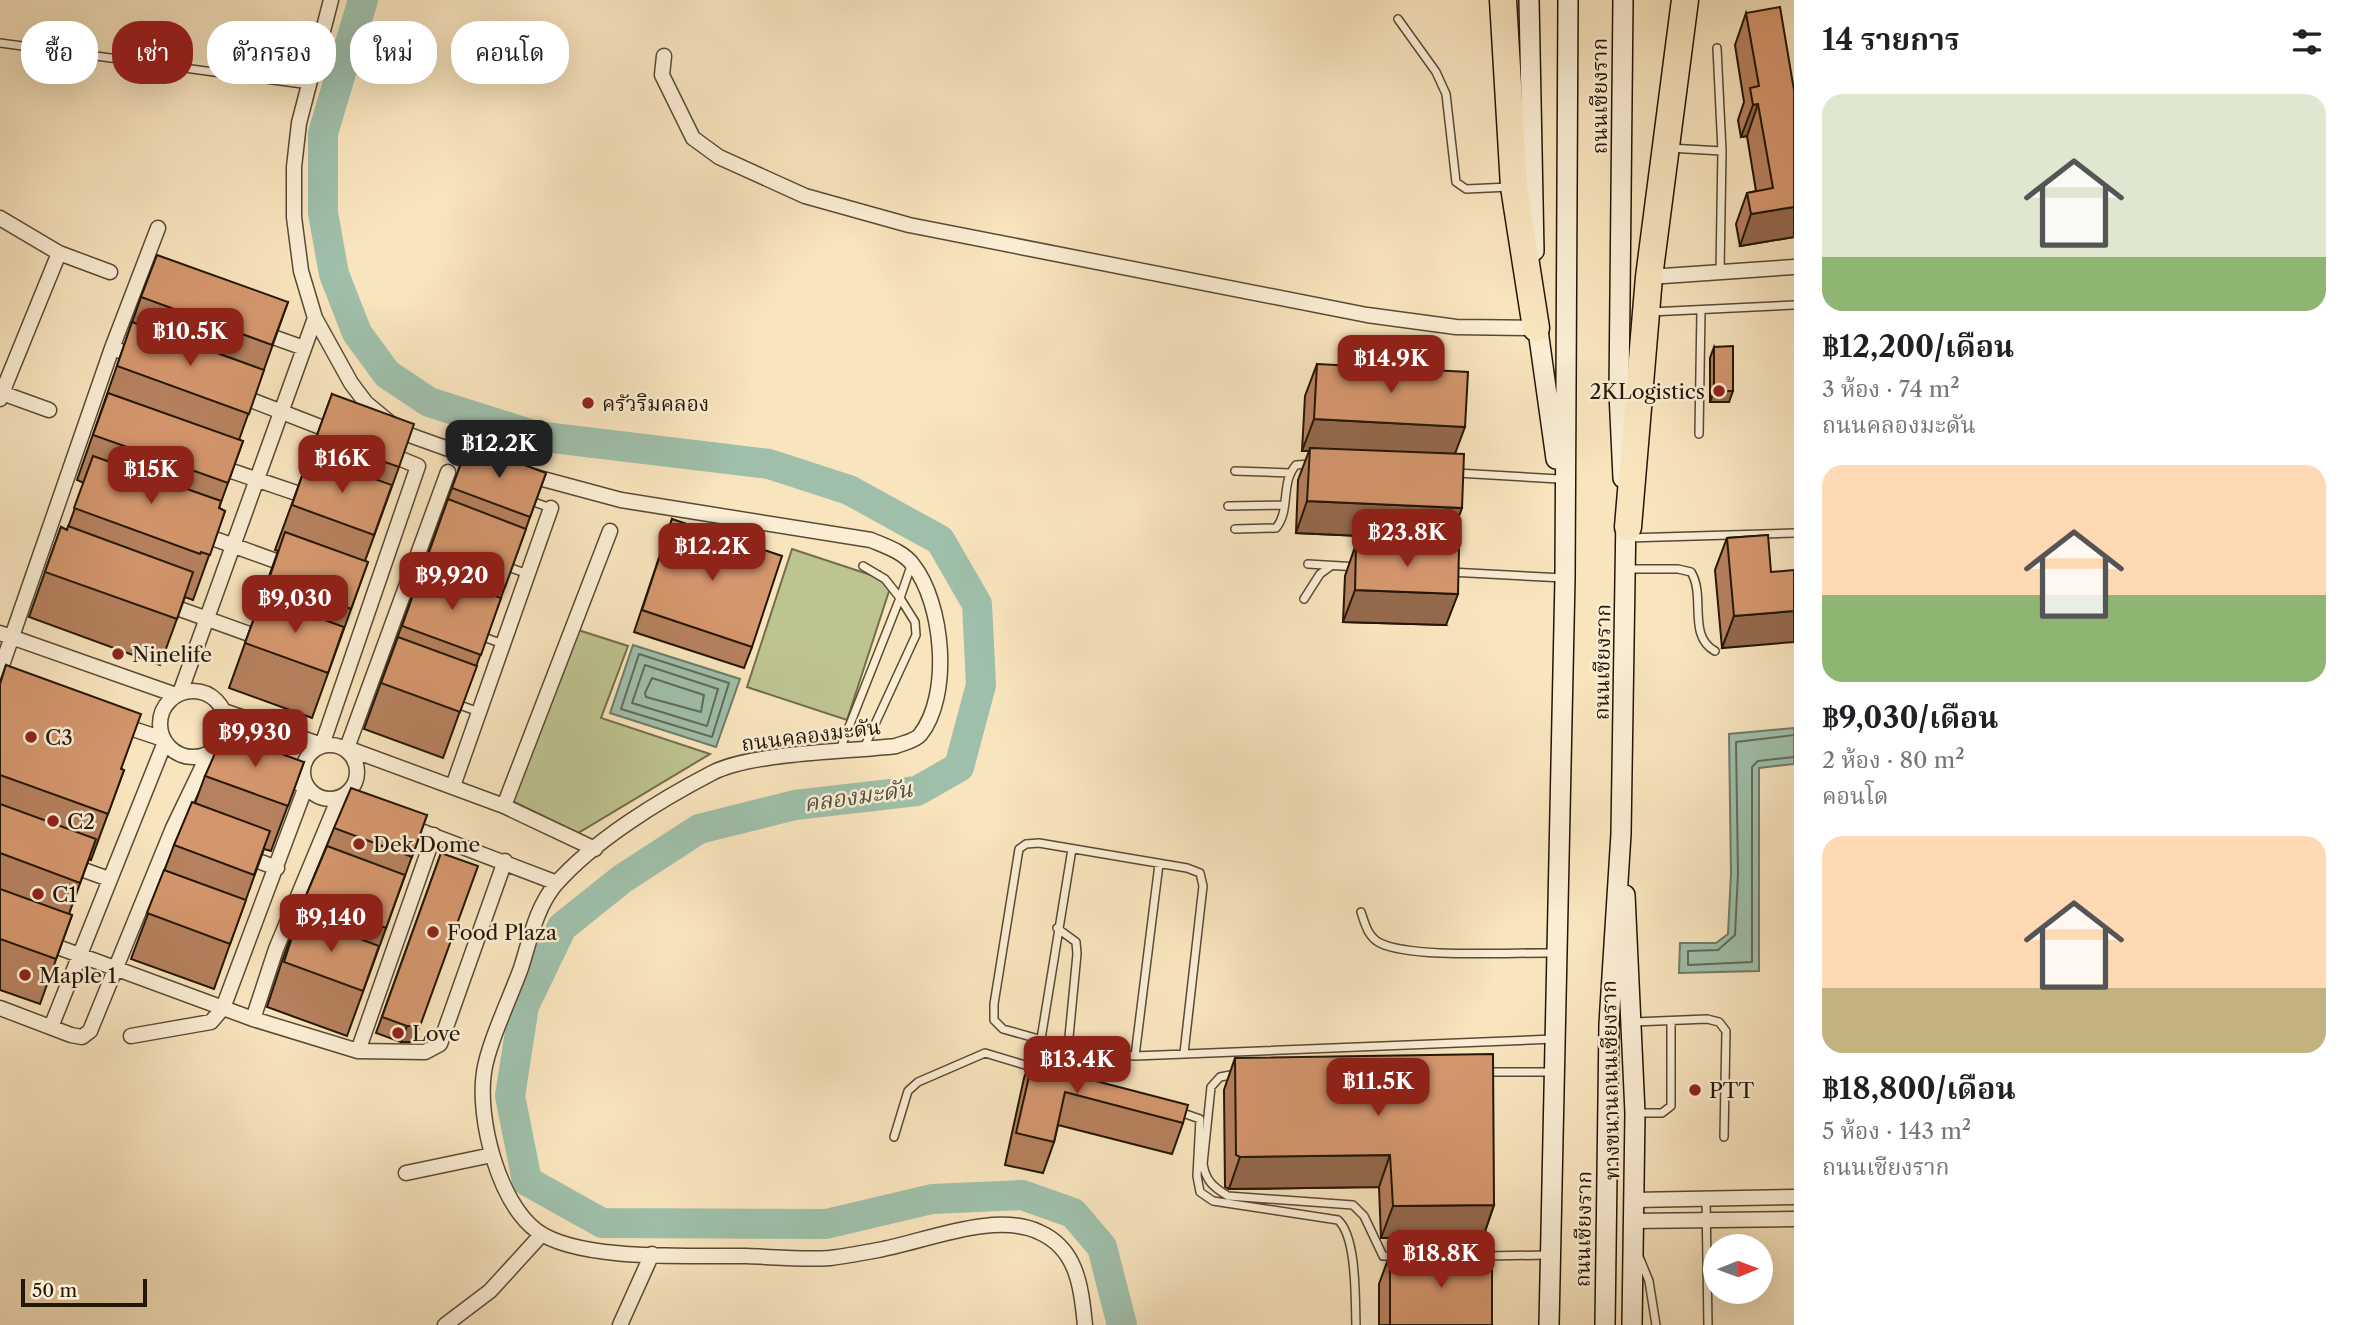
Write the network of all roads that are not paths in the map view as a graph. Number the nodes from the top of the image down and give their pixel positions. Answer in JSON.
{"nodes":[{"id":1,"x":331,"y":0,"type":"edge"},
{"id":2,"x":1503,"y":0,"type":"edge"},
{"id":3,"x":1529,"y":0,"type":"edge"},
{"id":4,"x":1568,"y":0,"type":"edge"},
{"id":5,"x":1623,"y":0,"type":"edge"},
{"id":6,"x":1685,"y":0,"type":"edge"},
{"id":7,"x":1398,"y":19,"type":"dead end"},
{"id":8,"x":326,"y":21,"type":"edge"},
{"id":9,"x":0,"y":43,"type":"edge"},
{"id":10,"x":1717,"y":48,"type":"dead end"},
{"id":11,"x":664,"y":56,"type":"dead end"},
{"id":12,"x":310,"y":85,"type":"joint"},
{"id":13,"x":1665,"y":148,"type":"junction"},
{"id":14,"x":1722,"y":151,"type":"junction"},
{"id":15,"x":1514,"y":187,"type":"junction"},
{"id":16,"x":0,"y":218,"type":"edge"},
{"id":17,"x":158,"y":228,"type":"dead end"},
{"id":18,"x":59,"y":253,"type":"junction"},
{"id":19,"x":1794,"y":267,"type":"edge"},
{"id":20,"x":110,"y":272,"type":"dead end"},
{"id":21,"x":1720,"y":273,"type":"junction"},
{"id":22,"x":1649,"y":277,"type":"junction"},
{"id":23,"x":1794,"y":305,"type":"edge"},
{"id":24,"x":1701,"y":310,"type":"junction"},
{"id":25,"x":1646,"y":312,"type":"junction"},
{"id":26,"x":315,"y":318,"type":"junction"},
{"id":27,"x":239,"y":325,"type":"edge"},
{"id":28,"x":1536,"y":328,"type":"junction"},
{"id":29,"x":112,"y":348,"type":"junction"},
{"id":30,"x":304,"y":348,"type":"junction"},
{"id":31,"x":151,"y":362,"type":"edge"},
{"id":32,"x":229,"y":391,"type":"edge"},
{"id":33,"x":1,"y":396,"type":"edge"},
{"id":34,"x":49,"y":410,"type":"dead end"},
{"id":35,"x":281,"y":411,"type":"junction"},
{"id":36,"x":1699,"y":435,"type":"dead end"},
{"id":37,"x":205,"y":461,"type":"edge"},
{"id":38,"x":1322,"y":465,"type":"edge"},
{"id":39,"x":1235,"y":471,"type":"dead end"},
{"id":40,"x":1290,"y":472,"type":"junction"},
{"id":41,"x":1441,"y":472,"type":"edge"},
{"id":42,"x":454,"y":474,"type":"edge"},
{"id":43,"x":1559,"y":479,"type":"junction"},
{"id":44,"x":256,"y":480,"type":"junction"},
{"id":45,"x":513,"y":495,"type":"edge"},
{"id":46,"x":331,"y":505,"type":"edge"},
{"id":47,"x":1228,"y":506,"type":"dead end"},
{"id":48,"x":1284,"y":506,"type":"junction"},
{"id":49,"x":1566,"y":507,"type":"junction"},
{"id":50,"x":551,"y":508,"type":"joint"},
{"id":51,"x":181,"y":527,"type":"edge"},
{"id":52,"x":1235,"y":529,"type":"dead end"},
{"id":53,"x":610,"y":531,"type":"dead end"},
{"id":54,"x":1627,"y":532,"type":"junction"},
{"id":55,"x":1794,"y":533,"type":"edge"},
{"id":56,"x":233,"y":545,"type":"junction"},
{"id":57,"x":912,"y":563,"type":"junction"},
{"id":58,"x":502,"y":564,"type":"edge"},
{"id":59,"x":1308,"y":564,"type":"dead end"},
{"id":60,"x":1332,"y":565,"type":"junction"},
{"id":61,"x":863,"y":566,"type":"dead end"},
{"id":62,"x":1372,"y":568,"type":"edge"},
{"id":63,"x":1626,"y":569,"type":"junction"},
{"id":64,"x":1440,"y":572,"type":"edge"},
{"id":65,"x":308,"y":573,"type":"edge"},
{"id":66,"x":528,"y":574,"type":"junction"},
{"id":67,"x":1565,"y":578,"type":"junction"},
{"id":68,"x":900,"y":598,"type":"junction"},
{"id":69,"x":1304,"y":599,"type":"dead end"},
{"id":70,"x":155,"y":600,"type":"edge"},
{"id":71,"x":206,"y":618,"type":"junction"},
{"id":72,"x":464,"y":630,"type":"edge"},
{"id":73,"x":6,"y":635,"type":"edge"},
{"id":74,"x":503,"y":645,"type":"junction"},
{"id":75,"x":283,"y":646,"type":"edge"},
{"id":76,"x":1715,"y":651,"type":"dead end"},
{"id":77,"x":0,"y":671,"type":"edge"},
{"id":78,"x":178,"y":694,"type":"junction"},
{"id":79,"x":444,"y":699,"type":"edge"},
{"id":80,"x":224,"y":711,"type":"junction"},
{"id":81,"x":479,"y":712,"type":"junction"},
{"id":82,"x":100,"y":717,"type":"edge"},
{"id":83,"x":164,"y":741,"type":"junction"},
{"id":84,"x":322,"y":745,"type":"junction"},
{"id":85,"x":347,"y":748,"type":"junction"},
{"id":86,"x":863,"y":750,"type":"junction"},
{"id":87,"x":838,"y":752,"type":"junction"},
{"id":88,"x":214,"y":754,"type":"junction"},
{"id":89,"x":259,"y":769,"type":"edge"},
{"id":90,"x":306,"y":786,"type":"junction"},
{"id":91,"x":453,"y":786,"type":"junction"},
{"id":92,"x":338,"y":800,"type":"junction"},
{"id":93,"x":504,"y":806,"type":"junction"},
{"id":94,"x":1621,"y":834,"type":"junction"},
{"id":95,"x":434,"y":835,"type":"junction"},
{"id":96,"x":225,"y":848,"type":"edge"},
{"id":97,"x":595,"y":849,"type":"junction"},
{"id":98,"x":1072,"y":849,"type":"junction"},
{"id":99,"x":48,"y":857,"type":"edge"},
{"id":100,"x":505,"y":861,"type":"junction"},
{"id":101,"x":1159,"y":864,"type":"junction"},
{"id":102,"x":277,"y":868,"type":"junction"},
{"id":103,"x":108,"y":879,"type":"junction"},
{"id":104,"x":557,"y":883,"type":"junction"},
{"id":105,"x":1361,"y":912,"type":"dead end"},
{"id":106,"x":1057,"y":928,"type":"junction"},
{"id":107,"x":26,"y":936,"type":"edge"},
{"id":108,"x":1555,"y":953,"type":"junction"},
{"id":109,"x":78,"y":954,"type":"junction"},
{"id":110,"x":114,"y":970,"type":"junction"},
{"id":111,"x":0,"y":1008,"type":"edge"},
{"id":112,"x":223,"y":1008,"type":"junction"},
{"id":113,"x":253,"y":1019,"type":"junction"},
{"id":114,"x":1671,"y":1021,"type":"junction"},
{"id":115,"x":1633,"y":1022,"type":"junction"},
{"id":116,"x":51,"y":1027,"type":"junction"},
{"id":117,"x":131,"y":1037,"type":"dead end"},
{"id":118,"x":1041,"y":1039,"type":"junction"},
{"id":119,"x":1554,"y":1039,"type":"junction"},
{"id":120,"x":1068,"y":1047,"type":"junction"},
{"id":121,"x":358,"y":1051,"type":"junction"},
{"id":122,"x":1184,"y":1053,"type":"junction"},
{"id":123,"x":1135,"y":1056,"type":"junction"},
{"id":124,"x":1050,"y":1072,"type":"edge"},
{"id":125,"x":1483,"y":1072,"type":"edge"},
{"id":126,"x":1553,"y":1072,"type":"junction"},
{"id":127,"x":1247,"y":1074,"type":"edge"},
{"id":128,"x":1167,"y":1108,"type":"edge"},
{"id":129,"x":1635,"y":1113,"type":"junction"},
{"id":130,"x":894,"y":1137,"type":"dead end"},
{"id":131,"x":1724,"y":1137,"type":"dead end"},
{"id":132,"x":492,"y":1155,"type":"junction"},
{"id":133,"x":406,"y":1173,"type":"dead end"},
{"id":134,"x":1794,"y":1197,"type":"edge"},
{"id":135,"x":1706,"y":1198,"type":"junction"},
{"id":136,"x":1634,"y":1200,"type":"junction"},
{"id":137,"x":1794,"y":1219,"type":"edge"},
{"id":138,"x":1707,"y":1220,"type":"junction"},
{"id":139,"x":1633,"y":1230,"type":"junction"},
{"id":140,"x":542,"y":1234,"type":"junction"},
{"id":141,"x":652,"y":1254,"type":"junction"},
{"id":142,"x":1549,"y":1255,"type":"junction"},
{"id":143,"x":1410,"y":1256,"type":"edge"},
{"id":144,"x":1475,"y":1256,"type":"edge"},
{"id":145,"x":446,"y":1325,"type":"edge"},
{"id":146,"x":620,"y":1325,"type":"edge"},
{"id":147,"x":1085,"y":1325,"type":"edge"},
{"id":148,"x":1356,"y":1325,"type":"edge"},
{"id":149,"x":1549,"y":1325,"type":"edge"},
{"id":150,"x":1605,"y":1325,"type":"edge"},
{"id":151,"x":1632,"y":1325,"type":"edge"},
{"id":152,"x":1656,"y":1325,"type":"edge"},
{"id":153,"x":1708,"y":1325,"type":"edge"}],
"edges":[{"from":1,"to":8,"type":"street"},
{"from":2,"to":15,"type":"highway"},
{"from":3,"to":28,"type":"main road"},
{"from":4,"to":49,"type":"main road","name":"ถนนเชียงราก"},
{"from":5,"to":54,"type":"main road","name":"ถนนเชียงราก"},
{"from":6,"to":13,"type":"highway"},
{"from":7,"to":15,"type":"lane"},
{"from":9,"to":12,"type":"lane"},
{"from":10,"to":14,"type":"lane"},
{"from":11,"to":28,"type":"street"},
{"from":12,"to":26,"type":"street"},
{"from":13,"to":14,"type":"lane"},
{"from":13,"to":22,"type":"highway"},
{"from":14,"to":21,"type":"lane"},
{"from":15,"to":28,"type":"highway"},
{"from":16,"to":18,"type":"street"},
{"from":17,"to":29,"type":"street"},
{"from":18,"to":20,"type":"street"},
{"from":18,"to":33,"type":"street"},
{"from":19,"to":21,"type":"street"},
{"from":21,"to":22,"type":"street"},
{"from":22,"to":25,"type":"highway"},
{"from":23,"to":24,"type":"lane"},
{"from":24,"to":25,"type":"lane"},
{"from":24,"to":36,"type":"lane"},
{"from":25,"to":54,"type":"highway"},
{"from":26,"to":30,"type":"street"},
{"from":26,"to":57,"type":"street"},
{"from":27,"to":30,"type":"street"},
{"from":28,"to":43,"type":"main road"},
{"from":29,"to":31,"type":"street"},
{"from":29,"to":73,"type":"street"},
{"from":30,"to":35,"type":"street"},
{"from":32,"to":35,"type":"street"},
{"from":33,"to":34,"type":"street"},
{"from":35,"to":44,"type":"street"},
{"from":35,"to":84,"type":"street"},
{"from":37,"to":44,"type":"street"},
{"from":38,"to":40,"type":"lane"},
{"from":39,"to":40,"type":"lane"},
{"from":40,"to":48,"type":"lane"},
{"from":41,"to":43,"type":"lane"},
{"from":42,"to":85,"type":"street"},
{"from":43,"to":49,"type":"main road"},
{"from":44,"to":46,"type":"street"},
{"from":44,"to":56,"type":"street"},
{"from":45,"to":50,"type":"lane"},
{"from":47,"to":48,"type":"lane"},
{"from":48,"to":52,"type":"lane"},
{"from":49,"to":67,"type":"main road","name":"ถนนเชียงราก"},
{"from":50,"to":66,"type":"street"},
{"from":51,"to":56,"type":"street"},
{"from":53,"to":93,"type":"street"},
{"from":54,"to":55,"type":"lane"},
{"from":54,"to":63,"type":"main road","name":"ถนนเชียงราก"},
{"from":56,"to":65,"type":"street"},
{"from":56,"to":71,"type":"street"},
{"from":57,"to":68,"type":"lane"},
{"from":57,"to":86,"type":"street","name":"ถนนคลองมะดัน"},
{"from":58,"to":66,"type":"lane"},
{"from":59,"to":60,"type":"lane"},
{"from":60,"to":62,"type":"lane"},
{"from":60,"to":69,"type":"lane"},
{"from":61,"to":68,"type":"lane"},
{"from":63,"to":76,"type":"lane"},
{"from":63,"to":94,"type":"main road","name":"ถนนเชียงราก"},
{"from":64,"to":67,"type":"lane"},
{"from":66,"to":74,"type":"street"},
{"from":67,"to":108,"type":"main road","name":"ถนนเชียงราก"},
{"from":68,"to":86,"type":"lane"},
{"from":68,"to":87,"type":"lane"},
{"from":70,"to":71,"type":"street"},
{"from":71,"to":75,"type":"street"},
{"from":71,"to":78,"type":"street"},
{"from":72,"to":74,"type":"lane"},
{"from":73,"to":77,"type":"street"},
{"from":73,"to":78,"type":"street"},
{"from":74,"to":81,"type":"street"},
{"from":78,"to":80,"type":"street"},
{"from":78,"to":83,"type":"street"},
{"from":79,"to":81,"type":"lane"},
{"from":80,"to":84,"type":"street"},
{"from":80,"to":88,"type":"street"},
{"from":81,"to":91,"type":"street"},
{"from":82,"to":83,"type":"street"},
{"from":83,"to":88,"type":"street"},
{"from":83,"to":103,"type":"street"},
{"from":84,"to":85,"type":"street"},
{"from":84,"to":90,"type":"street"},
{"from":85,"to":91,"type":"street"},
{"from":85,"to":92,"type":"street"},
{"from":86,"to":87,"type":"street","name":"ถนนคลองมะดัน"},
{"from":87,"to":97,"type":"street","name":"ถนนคลองมะดัน"},
{"from":88,"to":110,"type":"street"},
{"from":89,"to":90,"type":"street"},
{"from":90,"to":92,"type":"street"},
{"from":90,"to":102,"type":"street"},
{"from":91,"to":93,"type":"street"},
{"from":92,"to":95,"type":"street"},
{"from":92,"to":113,"type":"street"},
{"from":93,"to":97,"type":"street"},
{"from":94,"to":115,"type":"main road","name":"ทางขนานถนนเชียงราก"},
{"from":94,"to":150,"type":"main road","name":"ถนนเชียงราก"},
{"from":95,"to":100,"type":"street"},
{"from":95,"to":121,"type":"street"},
{"from":96,"to":102,"type":"street"},
{"from":97,"to":104,"type":"street","name":"ถนนคลองมะดัน"},
{"from":98,"to":101,"type":"lane"},
{"from":98,"to":106,"type":"lane"},
{"from":98,"to":118,"type":"lane"},
{"from":99,"to":103,"type":"street"},
{"from":100,"to":104,"type":"street"},
{"from":100,"to":121,"type":"street"},
{"from":101,"to":122,"type":"lane"},
{"from":101,"to":123,"type":"lane"},
{"from":102,"to":112,"type":"street"},
{"from":103,"to":109,"type":"street"},
{"from":104,"to":132,"type":"street","name":"ถนนคลองมะดัน"},
{"from":105,"to":108,"type":"lane"},
{"from":106,"to":118,"type":"lane"},
{"from":106,"to":120,"type":"lane"},
{"from":107,"to":109,"type":"street"},
{"from":108,"to":119,"type":"main road","name":"ถนนเชียงราก"},
{"from":109,"to":110,"type":"street"},
{"from":109,"to":116,"type":"street"},
{"from":110,"to":112,"type":"street"},
{"from":110,"to":116,"type":"street"},
{"from":111,"to":116,"type":"street"},
{"from":112,"to":113,"type":"street"},
{"from":112,"to":117,"type":"street"},
{"from":113,"to":121,"type":"street"},
{"from":114,"to":115,"type":"lane"},
{"from":114,"to":129,"type":"lane"},
{"from":114,"to":131,"type":"lane"},
{"from":115,"to":129,"type":"main road","name":"ทางขนานถนนเชียงราก"},
{"from":118,"to":120,"type":"lane"},
{"from":119,"to":122,"type":"lane"},
{"from":119,"to":126,"type":"main road","name":"ถนนเชียงราก"},
{"from":120,"to":123,"type":"lane"},
{"from":122,"to":123,"type":"lane"},
{"from":124,"to":130,"type":"lane"},
{"from":125,"to":126,"type":"lane"},
{"from":126,"to":142,"type":"main road","name":"ถนนเชียงราก"},
{"from":127,"to":143,"type":"lane"},
{"from":128,"to":148,"type":"lane"},
{"from":129,"to":136,"type":"main road","name":"ทางขนานถนนเชียงราก"},
{"from":132,"to":133,"type":"street"},
{"from":132,"to":140,"type":"street","name":"ถนนคลองมะดัน"},
{"from":134,"to":135,"type":"street"},
{"from":135,"to":136,"type":"street"},
{"from":135,"to":138,"type":"lane"},
{"from":136,"to":139,"type":"main road","name":"ทางขนานถนนเชียงราก"},
{"from":137,"to":138,"type":"street"},
{"from":138,"to":139,"type":"street"},
{"from":138,"to":153,"type":"lane"},
{"from":139,"to":151,"type":"main road","name":"ทางขนานถนนเชียงราก"},
{"from":139,"to":152,"type":"lane"},
{"from":140,"to":141,"type":"street","name":"ถนนคลองมะดัน"},
{"from":140,"to":145,"type":"street"},
{"from":141,"to":146,"type":"street"},
{"from":141,"to":147,"type":"street","name":"ถนนคลองมะดัน"},
{"from":142,"to":144,"type":"lane"},
{"from":142,"to":149,"type":"main road","name":"ถนนเชียงราก"}]}
